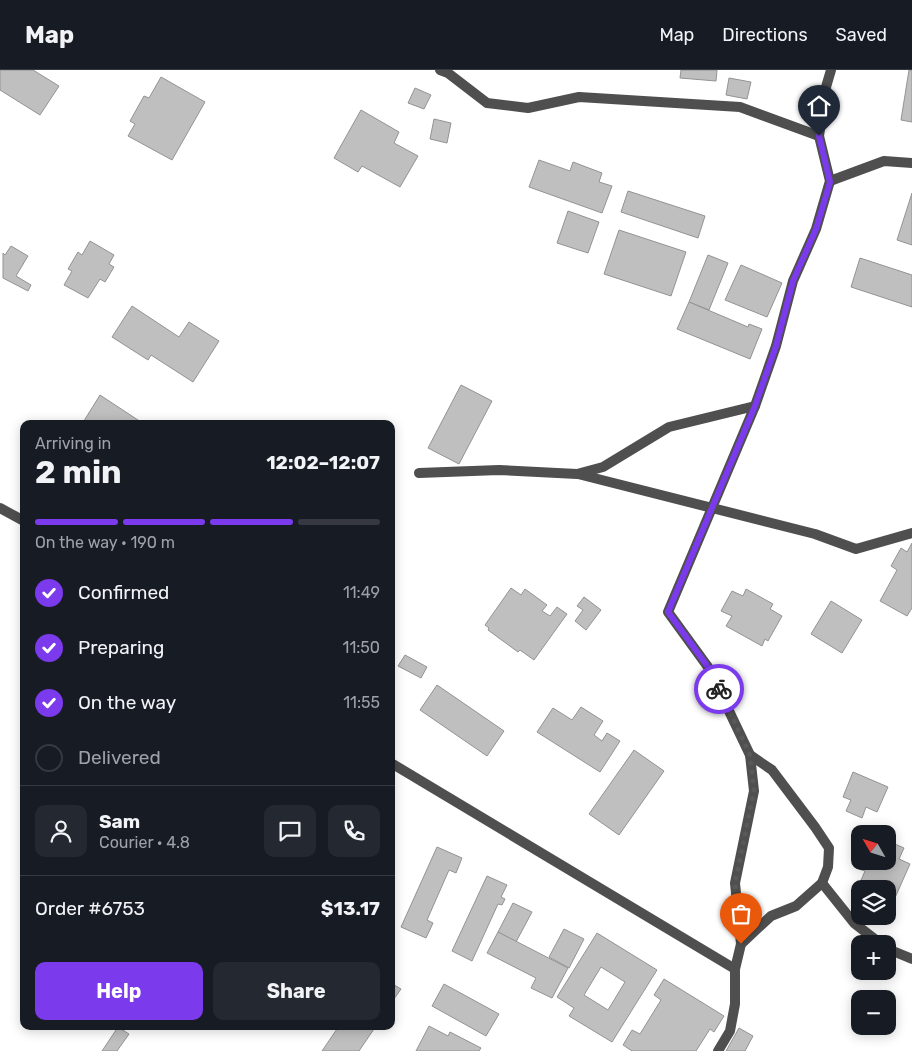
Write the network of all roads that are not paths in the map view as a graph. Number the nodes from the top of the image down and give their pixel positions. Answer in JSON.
{"nodes":[{"id":1,"x":440,"y":70,"type":"edge"},
{"id":2,"x":832,"y":70,"type":"edge"},
{"id":3,"x":819,"y":136,"type":"junction"},
{"id":4,"x":912,"y":163,"type":"edge"},
{"id":5,"x":830,"y":182,"type":"junction"},
{"id":6,"x":755,"y":406,"type":"junction"},
{"id":7,"x":419,"y":473,"type":"dead end"},
{"id":8,"x":577,"y":474,"type":"junction"},
{"id":9,"x":0,"y":508,"type":"edge"},
{"id":10,"x":712,"y":510,"type":"junction"},
{"id":11,"x":20,"y":519,"type":"edge"},
{"id":12,"x":912,"y":533,"type":"edge"},
{"id":13,"x":750,"y":755,"type":"junction"},
{"id":14,"x":395,"y":765,"type":"edge"},
{"id":15,"x":822,"y":883,"type":"junction"},
{"id":16,"x":869,"y":935,"type":"edge"},
{"id":17,"x":741,"y":944,"type":"junction"},
{"id":18,"x":896,"y":952,"type":"edge"},
{"id":19,"x":912,"y":959,"type":"edge"},
{"id":20,"x":735,"y":969,"type":"junction"},
{"id":21,"x":718,"y":1051,"type":"edge"}],
"edges":[{"from":1,"to":3,"type":"street"},
{"from":2,"to":3,"type":"street"},
{"from":3,"to":5,"type":"street"},
{"from":4,"to":5,"type":"street"},
{"from":5,"to":6,"type":"street"},
{"from":6,"to":8,"type":"street"},
{"from":6,"to":10,"type":"street"},
{"from":7,"to":8,"type":"street"},
{"from":8,"to":10,"type":"street"},
{"from":9,"to":11,"type":"street"},
{"from":10,"to":12,"type":"street"},
{"from":10,"to":13,"type":"street"},
{"from":13,"to":15,"type":"street"},
{"from":13,"to":17,"type":"street"},
{"from":14,"to":20,"type":"street"},
{"from":15,"to":16,"type":"street"},
{"from":15,"to":17,"type":"street"},
{"from":17,"to":20,"type":"street"},
{"from":18,"to":19,"type":"street"},
{"from":20,"to":21,"type":"street"}]}
